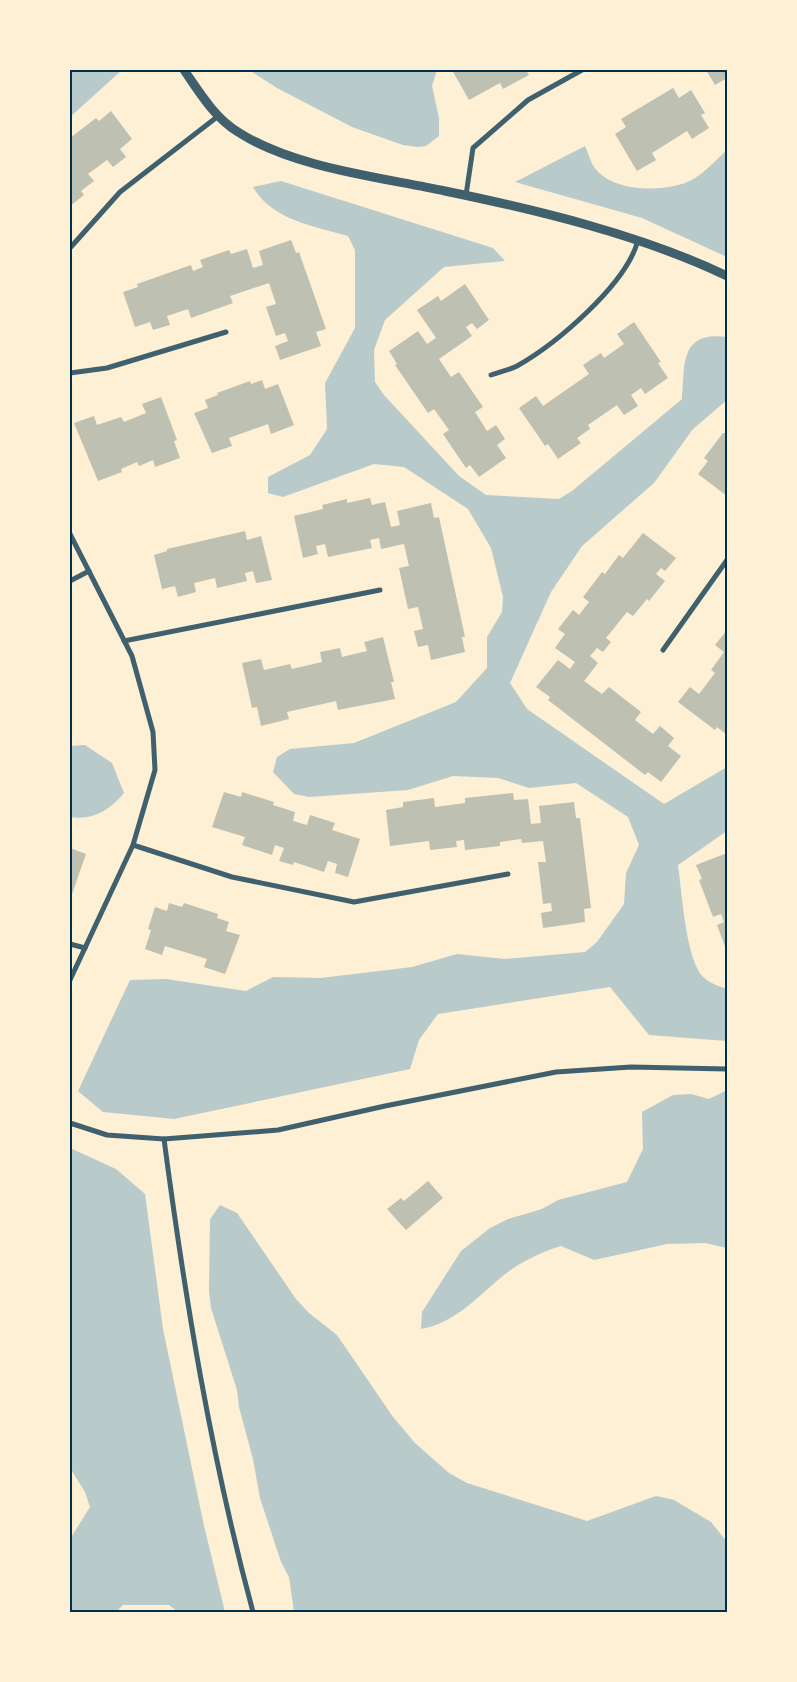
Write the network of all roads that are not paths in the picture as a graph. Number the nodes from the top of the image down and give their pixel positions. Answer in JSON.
{"nodes":[{"id":1,"x":184,"y":70,"type":"edge"},
{"id":2,"x":582,"y":70,"type":"edge"},
{"id":3,"x":217,"y":117,"type":"junction"},
{"id":4,"x":466,"y":195,"type":"junction"},
{"id":5,"x":638,"y":240,"type":"junction"},
{"id":6,"x":70,"y":248,"type":"edge"},
{"id":7,"x":727,"y":276,"type":"edge"},
{"id":8,"x":226,"y":332,"type":"dead end"},
{"id":9,"x":70,"y":373,"type":"edge"},
{"id":10,"x":491,"y":376,"type":"dead end"},
{"id":11,"x":70,"y":534,"type":"edge"},
{"id":12,"x":727,"y":560,"type":"edge"},
{"id":13,"x":89,"y":572,"type":"junction"},
{"id":14,"x":70,"y":581,"type":"edge"},
{"id":15,"x":380,"y":590,"type":"dead end"},
{"id":16,"x":124,"y":641,"type":"junction"},
{"id":17,"x":663,"y":650,"type":"dead end"},
{"id":18,"x":133,"y":845,"type":"junction"},
{"id":19,"x":508,"y":874,"type":"dead end"},
{"id":20,"x":70,"y":944,"type":"edge"},
{"id":21,"x":85,"y":948,"type":"junction"},
{"id":22,"x":70,"y":980,"type":"edge"},
{"id":23,"x":727,"y":1069,"type":"edge"},
{"id":24,"x":70,"y":1123,"type":"edge"},
{"id":25,"x":164,"y":1139,"type":"junction"},
{"id":26,"x":253,"y":1612,"type":"edge"}],
"edges":[{"from":1,"to":3,"type":"street"},
{"from":2,"to":4,"type":"street"},
{"from":3,"to":4,"type":"street"},
{"from":3,"to":6,"type":"street"},
{"from":4,"to":5,"type":"street"},
{"from":5,"to":7,"type":"street"},
{"from":5,"to":10,"type":"street"},
{"from":8,"to":9,"type":"street"},
{"from":11,"to":13,"type":"street"},
{"from":12,"to":17,"type":"street"},
{"from":13,"to":14,"type":"street"},
{"from":13,"to":16,"type":"street"},
{"from":15,"to":16,"type":"street"},
{"from":16,"to":18,"type":"street"},
{"from":18,"to":19,"type":"street"},
{"from":18,"to":21,"type":"street"},
{"from":20,"to":21,"type":"street"},
{"from":21,"to":22,"type":"street"},
{"from":23,"to":25,"type":"street"},
{"from":24,"to":25,"type":"street"},
{"from":25,"to":26,"type":"street"}]}
